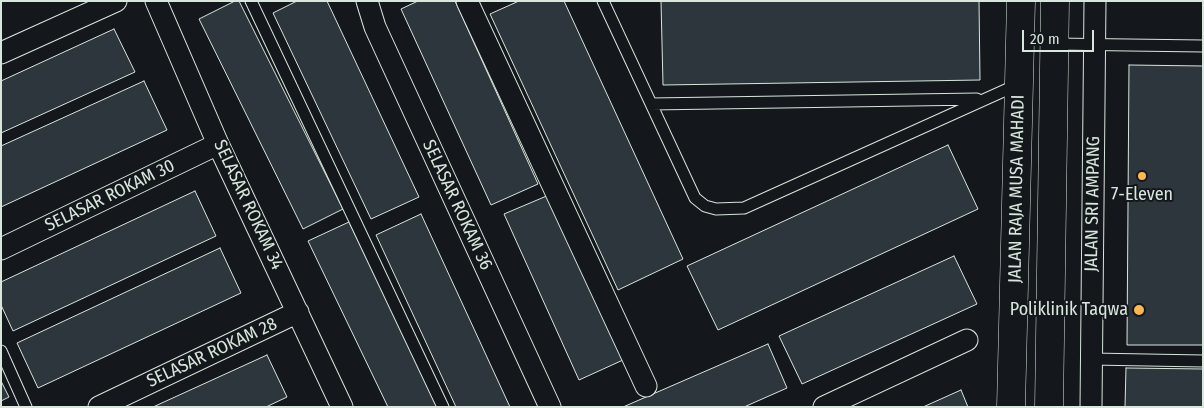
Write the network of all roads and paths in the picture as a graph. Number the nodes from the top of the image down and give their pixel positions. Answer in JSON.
{"nodes":[{"id":1,"x":116,"y":1,"type":"edge"},
{"id":2,"x":156,"y":1,"type":"edge"},
{"id":3,"x":251,"y":1,"type":"edge"},
{"id":4,"x":367,"y":1,"type":"edge"},
{"id":5,"x":467,"y":1,"type":"edge"},
{"id":6,"x":603,"y":1,"type":"edge"},
{"id":7,"x":1021,"y":1,"type":"edge"},
{"id":8,"x":1055,"y":1,"type":"edge"},
{"id":9,"x":1095,"y":1,"type":"edge"},
{"id":10,"x":1054,"y":44,"type":"junction"},
{"id":11,"x":1094,"y":44,"type":"junction"},
{"id":12,"x":1203,"y":46,"type":"edge"},
{"id":13,"x":1,"y":53,"type":"edge"},
{"id":14,"x":1019,"y":84,"type":"junction"},
{"id":15,"x":983,"y":99,"type":"junction"},
{"id":16,"x":651,"y":104,"type":"junction"},
{"id":17,"x":218,"y":144,"type":"junction"},
{"id":18,"x":1,"y":249,"type":"edge"},
{"id":19,"x":298,"y":312,"type":"junction"},
{"id":20,"x":967,"y":340,"type":"dead end"},
{"id":21,"x":1,"y":351,"type":"edge"},
{"id":22,"x":1091,"y":359,"type":"junction"},
{"id":23,"x":1203,"y":361,"type":"edge"},
{"id":24,"x":646,"y":386,"type":"dead end"},
{"id":25,"x":26,"y":407,"type":"edge"},
{"id":26,"x":99,"y":407,"type":"edge"},
{"id":27,"x":342,"y":407,"type":"edge"},
{"id":28,"x":443,"y":407,"type":"edge"},
{"id":29,"x":550,"y":407,"type":"edge"},
{"id":30,"x":824,"y":407,"type":"edge"},
{"id":31,"x":1011,"y":407,"type":"edge"},
{"id":32,"x":1049,"y":407,"type":"edge"},
{"id":33,"x":1091,"y":407,"type":"edge"}],
"edges":[{"from":1,"to":13,"type":"street"},
{"from":2,"to":17,"type":"street","name":"SELASAR ROKAM 34"},
{"from":3,"to":28,"type":"lane"},
{"from":4,"to":29,"type":"street","name":"SELASAR ROKAM 36"},
{"from":5,"to":24,"type":"street"},
{"from":6,"to":16,"type":"lane"},
{"from":7,"to":14,"type":"main road","name":"JALAN RAJA MUSA MAHADI"},
{"from":8,"to":10,"type":"main road","name":"JALAN RAJA MUSA MAHADI"},
{"from":9,"to":11,"type":"street","name":"JALAN SRI AMPANG"},
{"from":10,"to":11,"type":"lane"},
{"from":10,"to":32,"type":"main road","name":"JALAN RAJA MUSA MAHADI"},
{"from":11,"to":12,"type":"lane"},
{"from":11,"to":22,"type":"street","name":"JALAN SRI AMPANG"},
{"from":14,"to":15,"type":"lane"},
{"from":14,"to":31,"type":"main road","name":"JALAN RAJA MUSA MAHADI"},
{"from":15,"to":16,"type":"lane"},
{"from":15,"to":16,"type":"lane"},
{"from":17,"to":18,"type":"street","name":"SELASAR ROKAM 30"},
{"from":17,"to":19,"type":"street","name":"SELASAR ROKAM 34"},
{"from":19,"to":26,"type":"street","name":"SELASAR ROKAM 28"},
{"from":19,"to":27,"type":"street","name":"SELASAR ROKAM 34"},
{"from":20,"to":30,"type":"street"},
{"from":21,"to":25,"type":"lane"},
{"from":22,"to":23,"type":"lane"},
{"from":22,"to":33,"type":"street","name":"JALAN SRI AMPANG"}]}
